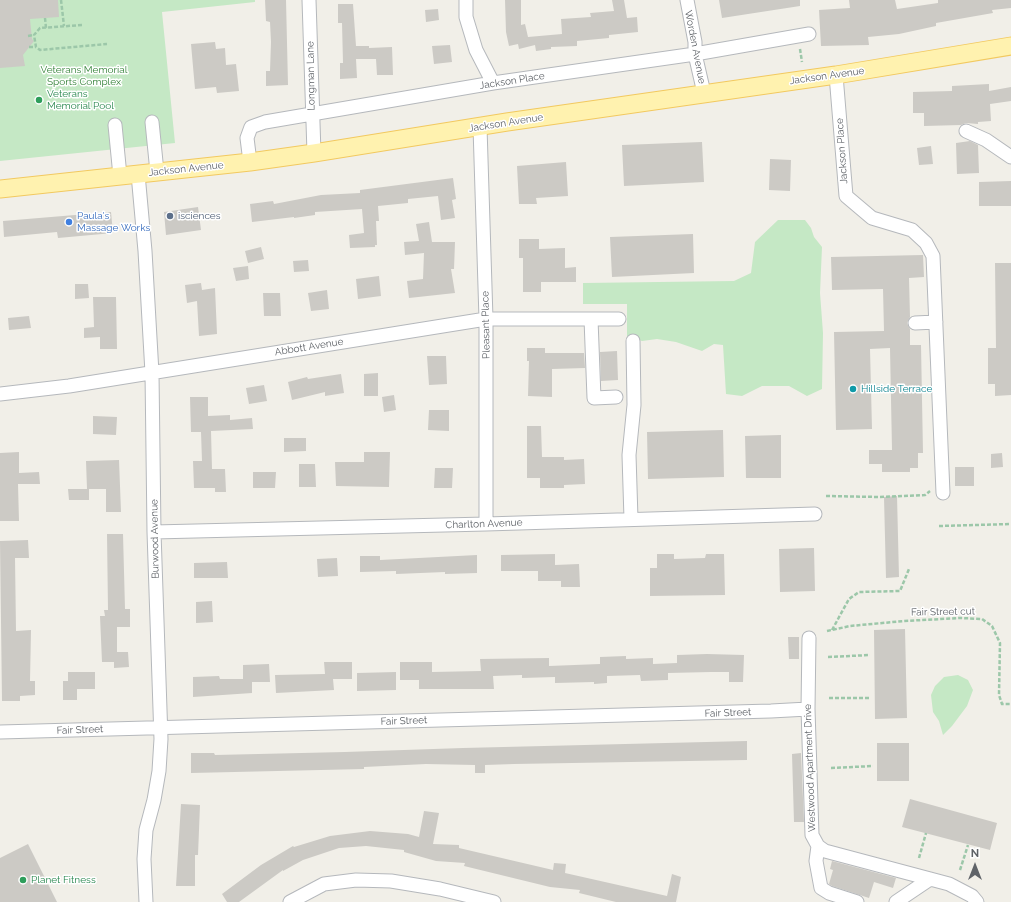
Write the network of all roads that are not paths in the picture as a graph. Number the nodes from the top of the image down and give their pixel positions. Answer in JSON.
{"nodes":[{"id":1,"x":309,"y":0,"type":"edge"},
{"id":2,"x":466,"y":0,"type":"edge"},
{"id":3,"x":687,"y":0,"type":"edge"},
{"id":4,"x":809,"y":34,"type":"dead end"},
{"id":5,"x":1011,"y":46,"type":"edge"},
{"id":6,"x":695,"y":54,"type":"junction"},
{"id":7,"x":836,"y":75,"type":"junction"},
{"id":8,"x":493,"y":83,"type":"junction"},
{"id":9,"x":704,"y":93,"type":"junction"},
{"id":10,"x":312,"y":115,"type":"junction"},
{"id":11,"x":152,"y":122,"type":"dead end"},
{"id":12,"x":115,"y":126,"type":"dead end"},
{"id":13,"x":480,"y":127,"type":"junction"},
{"id":14,"x":966,"y":131,"type":"dead end"},
{"id":15,"x":314,"y":153,"type":"junction"},
{"id":16,"x":1011,"y":157,"type":"edge"},
{"id":17,"x":250,"y":162,"type":"junction"},
{"id":18,"x":157,"y":172,"type":"junction"},
{"id":19,"x":138,"y":174,"type":"junction"},
{"id":20,"x":120,"y":176,"type":"junction"},
{"id":21,"x":0,"y":189,"type":"edge"},
{"id":22,"x":486,"y":319,"type":"junction"},
{"id":23,"x":591,"y":319,"type":"junction"},
{"id":24,"x":619,"y":319,"type":"dead end"},
{"id":25,"x":936,"y":322,"type":"junction"},
{"id":26,"x":915,"y":323,"type":"dead end"},
{"id":27,"x":633,"y":341,"type":"dead end"},
{"id":28,"x":152,"y":373,"type":"junction"},
{"id":29,"x":0,"y":394,"type":"edge"},
{"id":30,"x":616,"y":397,"type":"dead end"},
{"id":31,"x":942,"y":487,"type":"road end"},
{"id":32,"x":815,"y":514,"type":"dead end"},
{"id":33,"x":631,"y":519,"type":"junction"},
{"id":34,"x":486,"y":524,"type":"junction"},
{"id":35,"x":154,"y":532,"type":"junction"},
{"id":36,"x":809,"y":638,"type":"dead end"},
{"id":37,"x":808,"y":709,"type":"junction"},
{"id":38,"x":161,"y":727,"type":"junction"},
{"id":39,"x":0,"y":732,"type":"edge"},
{"id":40,"x":818,"y":846,"type":"junction"},
{"id":41,"x":930,"y":879,"type":"junction"},
{"id":42,"x":146,"y":902,"type":"edge"},
{"id":43,"x":290,"y":902,"type":"edge"},
{"id":44,"x":494,"y":902,"type":"edge"},
{"id":45,"x":857,"y":902,"type":"edge"},
{"id":46,"x":896,"y":902,"type":"edge"},
{"id":47,"x":977,"y":902,"type":"edge"}],
"edges":[{"from":1,"to":10,"type":"street","name":"Longman Lane"},
{"from":2,"to":8,"type":"street"},
{"from":3,"to":6,"type":"street","name":"Worden Avenue"},
{"from":4,"to":6,"type":"street","name":"Jackson Place"},
{"from":5,"to":7,"type":"main road","name":"Jackson Avenue"},
{"from":6,"to":8,"type":"street","name":"Jackson Place"},
{"from":6,"to":9,"type":"street","name":"Worden Avenue"},
{"from":7,"to":9,"type":"main road","name":"Jackson Avenue"},
{"from":7,"to":25,"type":"street","name":"Jackson Place"},
{"from":8,"to":10,"type":"street","name":"Jackson Place"},
{"from":9,"to":13,"type":"main road","name":"Jackson Avenue"},
{"from":10,"to":15,"type":"street","name":"Longman Lane"},
{"from":10,"to":17,"type":"street","name":"Jackson Place"},
{"from":11,"to":18,"type":"street"},
{"from":12,"to":20,"type":"street"},
{"from":13,"to":15,"type":"main road","name":"Jackson Avenue"},
{"from":13,"to":22,"type":"street","name":"Pleasant Place"},
{"from":14,"to":16,"type":"street"},
{"from":15,"to":17,"type":"main road","name":"Jackson Avenue"},
{"from":17,"to":18,"type":"main road","name":"Jackson Avenue"},
{"from":18,"to":19,"type":"main road","name":"Jackson Avenue"},
{"from":19,"to":20,"type":"main road","name":"Jackson Avenue"},
{"from":19,"to":28,"type":"street","name":"Burwood Avenue"},
{"from":20,"to":21,"type":"main road","name":"Jackson Avenue"},
{"from":22,"to":23,"type":"street","name":"Abbott Avenue"},
{"from":22,"to":28,"type":"street","name":"Abbott Avenue"},
{"from":22,"to":34,"type":"street","name":"Pleasant Place"},
{"from":23,"to":24,"type":"street","name":"Abbott Avenue"},
{"from":23,"to":30,"type":"street"},
{"from":25,"to":26,"type":"street"},
{"from":25,"to":31,"type":"street","name":"Jackson Place"},
{"from":27,"to":33,"type":"street"},
{"from":28,"to":29,"type":"street","name":"Abbott Avenue"},
{"from":28,"to":35,"type":"street","name":"Burwood Avenue"},
{"from":32,"to":33,"type":"street","name":"Charlton Avenue"},
{"from":33,"to":34,"type":"street","name":"Charlton Avenue"},
{"from":34,"to":35,"type":"street","name":"Charlton Avenue"},
{"from":35,"to":38,"type":"street","name":"Burwood Avenue"},
{"from":36,"to":37,"type":"street","name":"Westwood Apartment Drive"},
{"from":37,"to":38,"type":"street","name":"Fair Street"},
{"from":37,"to":40,"type":"street","name":"Westwood Apartment Drive"},
{"from":38,"to":39,"type":"street","name":"Fair Street"},
{"from":38,"to":42,"type":"street","name":"Burwood Avenue"},
{"from":40,"to":41,"type":"street","name":"Westwood Apartment Drive"},
{"from":40,"to":45,"type":"street"},
{"from":41,"to":46,"type":"street"},
{"from":41,"to":47,"type":"street","name":"Westwood Apartment Drive"},
{"from":43,"to":44,"type":"street"}]}
